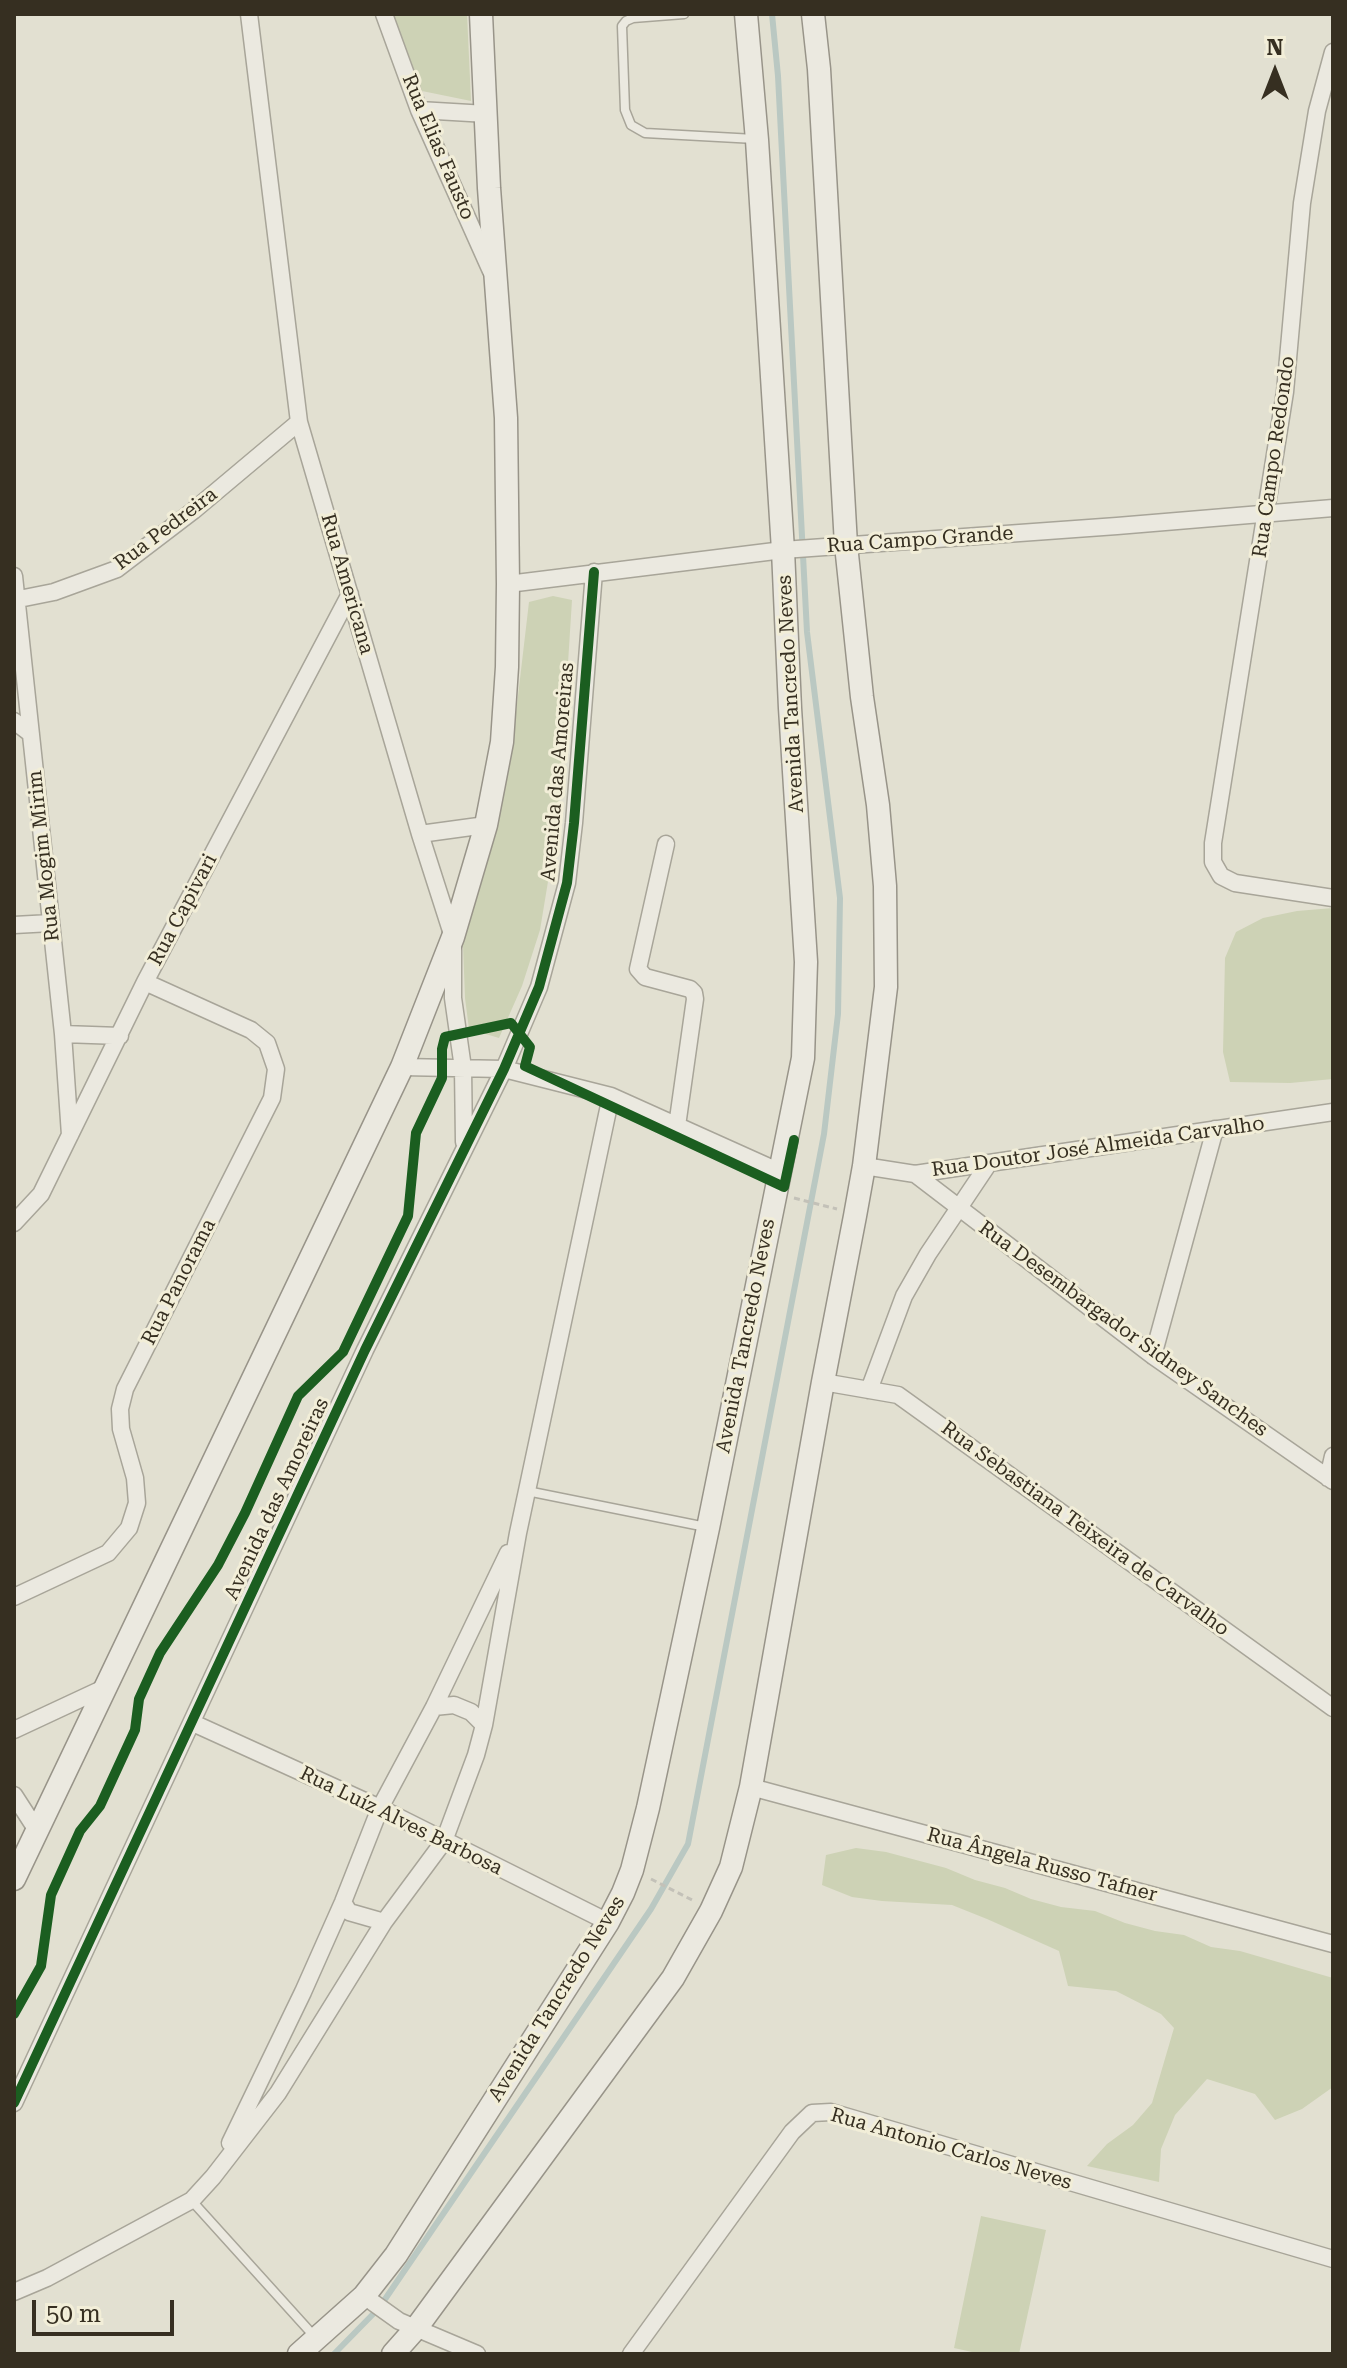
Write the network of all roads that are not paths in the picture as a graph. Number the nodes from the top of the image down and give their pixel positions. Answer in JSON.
{"nodes":[{"id":1,"x":249,"y":14,"type":"edge"},
{"id":2,"x":384,"y":14,"type":"edge"},
{"id":3,"x":481,"y":14,"type":"edge"},
{"id":4,"x":684,"y":14,"type":"edge"},
{"id":5,"x":746,"y":14,"type":"edge"},
{"id":6,"x":813,"y":14,"type":"edge"},
{"id":7,"x":1333,"y":52,"type":"edge"},
{"id":8,"x":419,"y":110,"type":"junction"},
{"id":9,"x":487,"y":114,"type":"junction"},
{"id":10,"x":757,"y":140,"type":"junction"},
{"id":11,"x":495,"y":279,"type":"junction"},
{"id":12,"x":299,"y":422,"type":"junction"},
{"id":13,"x":1333,"y":508,"type":"edge"},
{"id":14,"x":1267,"y":515,"type":"junction"},
{"id":15,"x":839,"y":545,"type":"junction"},
{"id":16,"x":788,"y":550,"type":"junction"},
{"id":17,"x":594,"y":572,"type":"junction"},
{"id":18,"x":14,"y":576,"type":"edge"},
{"id":19,"x":508,"y":584,"type":"junction"},
{"id":20,"x":350,"y":594,"type":"junction"},
{"id":21,"x":15,"y":600,"type":"edge"},
{"id":22,"x":14,"y":721,"type":"edge"},
{"id":23,"x":31,"y":734,"type":"junction"},
{"id":24,"x":486,"y":825,"type":"junction"},
{"id":25,"x":420,"y":834,"type":"junction"},
{"id":26,"x":666,"y":844,"type":"dead end"},
{"id":27,"x":1333,"y":898,"type":"edge"},
{"id":28,"x":51,"y":923,"type":"junction"},
{"id":29,"x":14,"y":925,"type":"edge"},
{"id":30,"x":453,"y":937,"type":"junction"},
{"id":31,"x":145,"y":982,"type":"junction"},
{"id":32,"x":63,"y":1034,"type":"junction"},
{"id":33,"x":120,"y":1036,"type":"junction"},
{"id":34,"x":402,"y":1067,"type":"junction"},
{"id":35,"x":463,"y":1068,"type":"junction"},
{"id":36,"x":504,"y":1069,"type":"junction"},
{"id":37,"x":611,"y":1096,"type":"junction"},
{"id":38,"x":1333,"y":1112,"type":"edge"},
{"id":39,"x":677,"y":1126,"type":"junction"},
{"id":40,"x":1215,"y":1129,"type":"junction"},
{"id":41,"x":70,"y":1137,"type":"junction"},
{"id":42,"x":464,"y":1147,"type":"junction"},
{"id":43,"x":989,"y":1163,"type":"junction"},
{"id":44,"x":864,"y":1166,"type":"junction"},
{"id":45,"x":780,"y":1172,"type":"junction"},
{"id":46,"x":915,"y":1174,"type":"junction"},
{"id":47,"x":959,"y":1207,"type":"junction"},
{"id":48,"x":14,"y":1223,"type":"edge"},
{"id":49,"x":1153,"y":1356,"type":"junction"},
{"id":50,"x":823,"y":1382,"type":"junction"},
{"id":51,"x":869,"y":1390,"type":"junction"},
{"id":52,"x":1333,"y":1456,"type":"edge"},
{"id":53,"x":1331,"y":1480,"type":"edge"},
{"id":54,"x":527,"y":1490,"type":"junction"},
{"id":55,"x":708,"y":1528,"type":"junction"},
{"id":56,"x":518,"y":1533,"type":"junction"},
{"id":57,"x":14,"y":1597,"type":"edge"},
{"id":58,"x":104,"y":1688,"type":"junction"},
{"id":59,"x":434,"y":1707,"type":"junction"},
{"id":60,"x":1333,"y":1708,"type":"edge"},
{"id":61,"x":193,"y":1723,"type":"junction"},
{"id":62,"x":484,"y":1725,"type":"junction"},
{"id":63,"x":14,"y":1730,"type":"edge"},
{"id":64,"x":751,"y":1787,"type":"junction"},
{"id":65,"x":14,"y":1795,"type":"edge"},
{"id":66,"x":380,"y":1808,"type":"junction"},
{"id":67,"x":36,"y":1829,"type":"junction"},
{"id":68,"x":444,"y":1841,"type":"junction"},
{"id":69,"x":14,"y":1879,"type":"edge"},
{"id":70,"x":343,"y":1902,"type":"junction"},
{"id":71,"x":384,"y":1922,"type":"junction"},
{"id":72,"x":608,"y":1922,"type":"junction"},
{"id":73,"x":1333,"y":1944,"type":"edge"},
{"id":74,"x":14,"y":2103,"type":"edge"},
{"id":75,"x":213,"y":2177,"type":"junction"},
{"id":76,"x":192,"y":2200,"type":"junction"},
{"id":77,"x":1333,"y":2259,"type":"edge"},
{"id":78,"x":14,"y":2292,"type":"edge"},
{"id":79,"x":368,"y":2300,"type":"junction"},
{"id":80,"x":408,"y":2324,"type":"junction"},
{"id":81,"x":318,"y":2339,"type":"junction"},
{"id":82,"x":299,"y":2354,"type":"edge"},
{"id":83,"x":393,"y":2354,"type":"edge"},
{"id":84,"x":477,"y":2354,"type":"edge"},
{"id":85,"x":631,"y":2354,"type":"edge"}],
"edges":[{"from":1,"to":12,"type":"street","name":"Rua Americana"},
{"from":2,"to":8,"type":"street","name":"Rua Elias Fausto"},
{"from":3,"to":9,"type":"main road"},
{"from":4,"to":10,"type":"lane"},
{"from":5,"to":10,"type":"main road","name":"Avenida Tancredo Neves"},
{"from":6,"to":15,"type":"main road"},
{"from":7,"to":14,"type":"street","name":"Rua Campo Redondo"},
{"from":8,"to":9,"type":"street"},
{"from":8,"to":11,"type":"street","name":"Rua Elias Fausto"},
{"from":9,"to":11,"type":"main road"},
{"from":10,"to":16,"type":"main road","name":"Avenida Tancredo Neves"},
{"from":11,"to":19,"type":"main road"},
{"from":12,"to":20,"type":"street","name":"Rua Americana"},
{"from":12,"to":21,"type":"street","name":"Rua Pedreira"},
{"from":13,"to":14,"type":"street","name":"Rua Campo Grande"},
{"from":14,"to":15,"type":"street","name":"Rua Campo Grande"},
{"from":14,"to":27,"type":"street","name":"Rua Campo Redondo"},
{"from":15,"to":16,"type":"street","name":"Rua Campo Grande"},
{"from":15,"to":44,"type":"main road"},
{"from":16,"to":17,"type":"street","name":"Rua Campo Grande"},
{"from":16,"to":45,"type":"main road","name":"Avenida Tancredo Neves"},
{"from":17,"to":19,"type":"street","name":"Rua Campo Grande"},
{"from":17,"to":36,"type":"street","name":"Avenida das Amoreiras"},
{"from":18,"to":21,"type":"street","name":"Rua Mogim Mirim"},
{"from":19,"to":24,"type":"main road"},
{"from":20,"to":25,"type":"street","name":"Rua Americana"},
{"from":20,"to":31,"type":"street","name":"Rua Capivari"},
{"from":21,"to":23,"type":"street","name":"Rua Mogim Mirim"},
{"from":22,"to":23,"type":"street"},
{"from":23,"to":28,"type":"street","name":"Rua Mogim Mirim"},
{"from":24,"to":25,"type":"street"},
{"from":24,"to":30,"type":"main road"},
{"from":25,"to":30,"type":"street","name":"Rua Americana"},
{"from":26,"to":39,"type":"street"},
{"from":28,"to":29,"type":"street"},
{"from":28,"to":32,"type":"street","name":"Rua Mogim Mirim"},
{"from":30,"to":34,"type":"main road"},
{"from":30,"to":35,"type":"street","name":"Rua Americana"},
{"from":31,"to":33,"type":"street","name":"Rua Capivari"},
{"from":31,"to":57,"type":"street","name":"Rua Panorama"},
{"from":32,"to":33,"type":"street"},
{"from":32,"to":41,"type":"street","name":"Rua Mogim Mirim"},
{"from":33,"to":41,"type":"street","name":"Rua Capivari"},
{"from":34,"to":35,"type":"street"},
{"from":34,"to":58,"type":"main road"},
{"from":35,"to":36,"type":"street"},
{"from":35,"to":42,"type":"street","name":"Rua Americana"},
{"from":36,"to":37,"type":"street"},
{"from":36,"to":42,"type":"street","name":"Avenida das Amoreiras"},
{"from":37,"to":39,"type":"street"},
{"from":37,"to":54,"type":"street"},
{"from":38,"to":40,"type":"street","name":"Rua Doutor José Almeida Carvalho"},
{"from":39,"to":45,"type":"street"},
{"from":40,"to":43,"type":"street","name":"Rua Doutor José Almeida Carvalho"},
{"from":40,"to":49,"type":"street"},
{"from":41,"to":48,"type":"street","name":"Rua Capivari"},
{"from":42,"to":61,"type":"street","name":"Avenida das Amoreiras"},
{"from":43,"to":46,"type":"street","name":"Rua Doutor José Almeida Carvalho"},
{"from":43,"to":47,"type":"street"},
{"from":44,"to":46,"type":"street","name":"Rua Doutor José Almeida Carvalho"},
{"from":44,"to":50,"type":"main road"},
{"from":45,"to":55,"type":"main road","name":"Avenida Tancredo Neves"},
{"from":46,"to":47,"type":"street","name":"Rua Desembargador Sidney Sanches"},
{"from":47,"to":49,"type":"street","name":"Rua Desembargador Sidney Sanches"},
{"from":47,"to":51,"type":"street"},
{"from":49,"to":53,"type":"street","name":"Rua Desembargador Sidney Sanches"},
{"from":50,"to":51,"type":"street","name":"Rua Sebastiana Teixeira de Carvalho"},
{"from":50,"to":64,"type":"main road"},
{"from":51,"to":60,"type":"street","name":"Rua Sebastiana Teixeira de Carvalho"},
{"from":52,"to":53,"type":"street"},
{"from":54,"to":55,"type":"lane"},
{"from":54,"to":56,"type":"street"},
{"from":55,"to":72,"type":"main road","name":"Avenida Tancredo Neves"},
{"from":56,"to":59,"type":"street"},
{"from":56,"to":62,"type":"street"},
{"from":58,"to":63,"type":"street"},
{"from":58,"to":67,"type":"main road"},
{"from":59,"to":62,"type":"street"},
{"from":59,"to":66,"type":"street"},
{"from":61,"to":66,"type":"street","name":"Rua Luíz Alves Barbosa"},
{"from":61,"to":74,"type":"street","name":"Avenida das Amoreiras"},
{"from":62,"to":68,"type":"street"},
{"from":64,"to":73,"type":"street","name":"Rua Ângela Russo Tafner"},
{"from":64,"to":80,"type":"main road"},
{"from":65,"to":67,"type":"street"},
{"from":66,"to":68,"type":"street","name":"Rua Luíz Alves Barbosa"},
{"from":66,"to":70,"type":"street"},
{"from":67,"to":69,"type":"main road"},
{"from":68,"to":71,"type":"street"},
{"from":68,"to":72,"type":"street","name":"Rua Luíz Alves Barbosa"},
{"from":70,"to":71,"type":"street"},
{"from":70,"to":75,"type":"street"},
{"from":71,"to":75,"type":"street"},
{"from":72,"to":79,"type":"main road","name":"Avenida Tancredo Neves"},
{"from":75,"to":76,"type":"street"},
{"from":76,"to":78,"type":"street"},
{"from":76,"to":81,"type":"lane"},
{"from":77,"to":85,"type":"street","name":"Rua Antonio Carlos Neves"},
{"from":79,"to":80,"type":"street"},
{"from":79,"to":81,"type":"main road","name":"Avenida Tancredo Neves"},
{"from":80,"to":83,"type":"main road"},
{"from":80,"to":84,"type":"street"},
{"from":81,"to":82,"type":"main road","name":"Avenida Tancredo Neves"}]}
